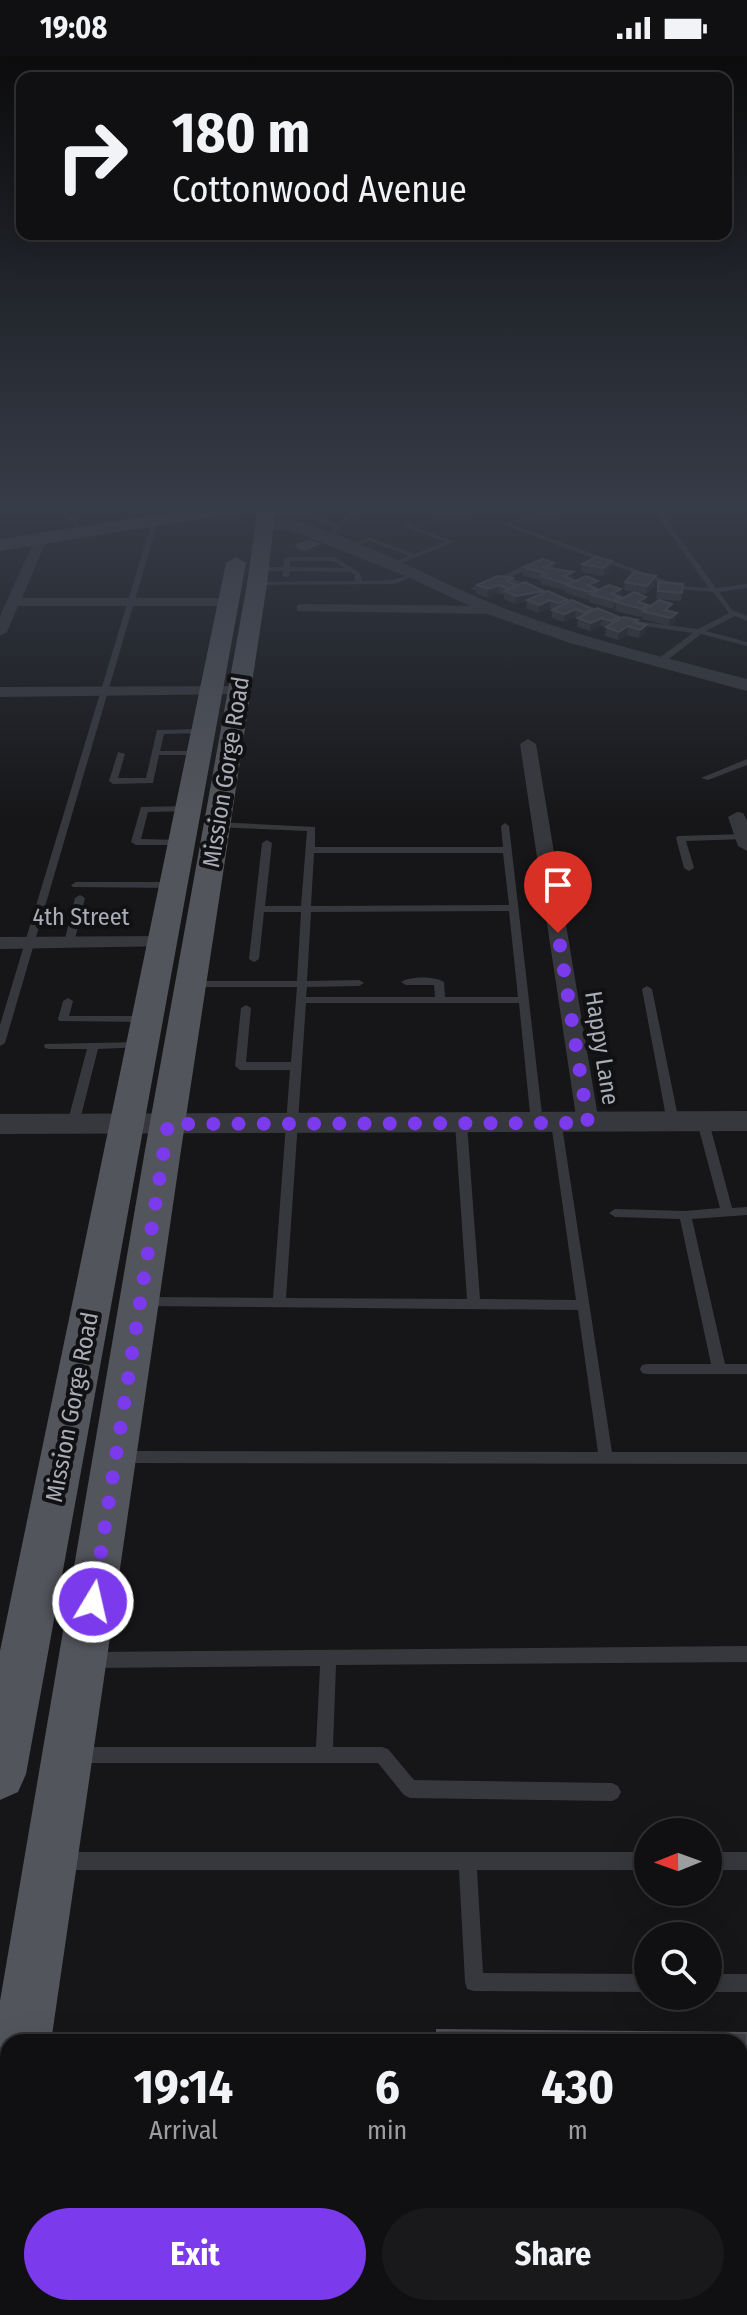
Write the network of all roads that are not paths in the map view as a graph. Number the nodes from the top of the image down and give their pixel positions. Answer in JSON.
{"nodes":[{"id":1,"x":6,"y":608,"type":"edge"},
{"id":2,"x":129,"y":608,"type":"edge"},
{"id":3,"x":228,"y":608,"type":"edge"},
{"id":4,"x":253,"y":608,"type":"edge"},
{"id":5,"x":342,"y":608,"type":"edge"},
{"id":6,"x":490,"y":608,"type":"edge"},
{"id":7,"x":591,"y":608,"type":"edge"},
{"id":8,"x":730,"y":608,"type":"edge"},
{"id":9,"x":493,"y":610,"type":"junction"},
{"id":10,"x":734,"y":614,"type":"junction"},
{"id":11,"x":747,"y":619,"type":"edge"},
{"id":12,"x":0,"y":632,"type":"edge"},
{"id":13,"x":702,"y":632,"type":"junction"},
{"id":14,"x":747,"y":644,"type":"edge"},
{"id":15,"x":658,"y":663,"type":"junction"},
{"id":16,"x":747,"y":685,"type":"edge"},
{"id":17,"x":210,"y":691,"type":"junction"},
{"id":18,"x":239,"y":691,"type":"junction"},
{"id":19,"x":0,"y":692,"type":"edge"},
{"id":20,"x":104,"y":692,"type":"junction"},
{"id":21,"x":200,"y":742,"type":"junction"},
{"id":22,"x":528,"y":744,"type":"dead end"},
{"id":23,"x":156,"y":753,"type":"junction"},
{"id":24,"x":121,"y":754,"type":"dead end"},
{"id":25,"x":747,"y":762,"type":"edge"},
{"id":26,"x":705,"y":778,"type":"dead end"},
{"id":27,"x":188,"y":809,"type":"junction"},
{"id":28,"x":217,"y":825,"type":"junction"},
{"id":29,"x":505,"y":826,"type":"dead end"},
{"id":30,"x":744,"y":833,"type":"edge"},
{"id":31,"x":181,"y":843,"type":"junction"},
{"id":32,"x":267,"y":843,"type":"dead end"},
{"id":33,"x":310,"y":850,"type":"junction"},
{"id":34,"x":507,"y":850,"type":"junction"},
{"id":35,"x":689,"y":868,"type":"dead end"},
{"id":36,"x":76,"y":885,"type":"dead end"},
{"id":37,"x":173,"y":885,"type":"junction"},
{"id":38,"x":80,"y":898,"type":"dead end"},
{"id":39,"x":513,"y":908,"type":"junction"},
{"id":40,"x":260,"y":909,"type":"junction"},
{"id":41,"x":306,"y":909,"type":"junction"},
{"id":42,"x":163,"y":942,"type":"junction"},
{"id":43,"x":0,"y":943,"type":"edge"},
{"id":44,"x":32,"y":943,"type":"junction"},
{"id":45,"x":69,"y":943,"type":"junction"},
{"id":46,"x":254,"y":959,"type":"dead end"},
{"id":47,"x":406,"y":982,"type":"dead end"},
{"id":48,"x":359,"y":983,"type":"dead end"},
{"id":49,"x":191,"y":984,"type":"junction"},
{"id":50,"x":302,"y":984,"type":"junction"},
{"id":51,"x":647,"y":989,"type":"dead end"},
{"id":52,"x":301,"y":1000,"type":"junction"},
{"id":53,"x":440,"y":1000,"type":"junction"},
{"id":54,"x":522,"y":1000,"type":"junction"},
{"id":55,"x":68,"y":1001,"type":"dead end"},
{"id":56,"x":246,"y":1008,"type":"dead end"},
{"id":57,"x":146,"y":1032,"type":"junction"},
{"id":58,"x":0,"y":1043,"type":"edge"},
{"id":59,"x":49,"y":1046,"type":"dead end"},
{"id":60,"x":93,"y":1046,"type":"junction"},
{"id":61,"x":296,"y":1066,"type":"junction"},
{"id":62,"x":747,"y":1121,"type":"edge"},
{"id":63,"x":673,"y":1122,"type":"junction"},
{"id":64,"x":703,"y":1122,"type":"junction"},
{"id":65,"x":547,"y":1123,"type":"junction"},
{"id":66,"x":588,"y":1123,"type":"junction"},
{"id":67,"x":0,"y":1124,"type":"edge"},
{"id":68,"x":73,"y":1124,"type":"junction"},
{"id":69,"x":148,"y":1124,"type":"junction"},
{"id":70,"x":291,"y":1124,"type":"junction"},
{"id":71,"x":461,"y":1124,"type":"junction"},
{"id":72,"x":727,"y":1211,"type":"junction"},
{"id":73,"x":747,"y":1211,"type":"edge"},
{"id":74,"x":615,"y":1213,"type":"dead end"},
{"id":75,"x":685,"y":1215,"type":"junction"},
{"id":76,"x":140,"y":1302,"type":"junction"},
{"id":77,"x":279,"y":1302,"type":"junction"},
{"id":78,"x":474,"y":1304,"type":"junction"},
{"id":79,"x":584,"y":1305,"type":"junction"},
{"id":80,"x":647,"y":1369,"type":"dead end"},
{"id":81,"x":719,"y":1369,"type":"junction"},
{"id":82,"x":747,"y":1369,"type":"edge"},
{"id":83,"x":116,"y":1457,"type":"junction"},
{"id":84,"x":747,"y":1458,"type":"edge"},
{"id":85,"x":606,"y":1459,"type":"junction"},
{"id":86,"x":747,"y":1654,"type":"edge"},
{"id":87,"x":328,"y":1658,"type":"junction"},
{"id":88,"x":84,"y":1660,"type":"junction"},
{"id":89,"x":68,"y":1755,"type":"junction"},
{"id":90,"x":324,"y":1755,"type":"junction"},
{"id":91,"x":0,"y":1774,"type":"edge"},
{"id":92,"x":612,"y":1792,"type":"dead end"},
{"id":93,"x":51,"y":1861,"type":"junction"},
{"id":94,"x":634,"y":1861,"type":"edge"},
{"id":95,"x":722,"y":1861,"type":"edge"},
{"id":96,"x":747,"y":1861,"type":"edge"},
{"id":97,"x":468,"y":1862,"type":"junction"},
{"id":98,"x":634,"y":1983,"type":"edge"},
{"id":99,"x":722,"y":1983,"type":"edge"},
{"id":100,"x":747,"y":1983,"type":"edge"},
{"id":101,"x":23,"y":2034,"type":"edge"}],
"edges":[{"from":1,"to":12,"type":"street"},
{"from":2,"to":20,"type":"lane"},
{"from":3,"to":17,"type":"main road","name":"Mission Gorge Road"},
{"from":4,"to":18,"type":"main road","name":"Mission Gorge Road"},
{"from":5,"to":9,"type":"street"},
{"from":6,"to":9,"type":"street"},
{"from":7,"to":13,"type":"lane"},
{"from":8,"to":10,"type":"lane"},
{"from":9,"to":15,"type":"street"},
{"from":10,"to":11,"type":"lane"},
{"from":10,"to":13,"type":"lane"},
{"from":13,"to":14,"type":"lane"},
{"from":13,"to":15,"type":"lane"},
{"from":15,"to":16,"type":"street"},
{"from":17,"to":18,"type":"street"},
{"from":17,"to":20,"type":"street"},
{"from":17,"to":21,"type":"main road","name":"Mission Gorge Road"},
{"from":18,"to":28,"type":"main road","name":"Mission Gorge Road"},
{"from":19,"to":20,"type":"street"},
{"from":20,"to":44,"type":"lane"},
{"from":21,"to":23,"type":"lane"},
{"from":21,"to":23,"type":"lane"},
{"from":21,"to":27,"type":"main road","name":"Mission Gorge Road"},
{"from":22,"to":66,"type":"street","name":"Happy Lane"},
{"from":23,"to":24,"type":"lane"},
{"from":25,"to":26,"type":"lane"},
{"from":27,"to":31,"type":"main road","name":"Mission Gorge Road"},
{"from":27,"to":31,"type":"lane"},
{"from":28,"to":33,"type":"lane"},
{"from":28,"to":49,"type":"main road","name":"Mission Gorge Road"},
{"from":29,"to":34,"type":"lane"},
{"from":30,"to":35,"type":"lane"},
{"from":31,"to":37,"type":"main road","name":"Mission Gorge Road"},
{"from":32,"to":40,"type":"lane"},
{"from":33,"to":34,"type":"lane"},
{"from":33,"to":41,"type":"lane"},
{"from":34,"to":39,"type":"lane"},
{"from":36,"to":37,"type":"lane"},
{"from":37,"to":42,"type":"main road","name":"Mission Gorge Road"},
{"from":38,"to":45,"type":"lane"},
{"from":39,"to":41,"type":"lane"},
{"from":39,"to":54,"type":"lane"},
{"from":40,"to":41,"type":"lane"},
{"from":40,"to":46,"type":"lane"},
{"from":41,"to":50,"type":"lane"},
{"from":42,"to":45,"type":"street","name":"4th Street"},
{"from":42,"to":57,"type":"main road","name":"Mission Gorge Road"},
{"from":43,"to":44,"type":"street","name":"4th Street"},
{"from":44,"to":45,"type":"street","name":"4th Street"},
{"from":44,"to":58,"type":"lane"},
{"from":47,"to":53,"type":"lane"},
{"from":48,"to":50,"type":"lane"},
{"from":49,"to":50,"type":"lane"},
{"from":49,"to":69,"type":"main road","name":"Mission Gorge Road"},
{"from":50,"to":52,"type":"lane"},
{"from":51,"to":63,"type":"lane"},
{"from":52,"to":53,"type":"lane"},
{"from":52,"to":61,"type":"lane"},
{"from":53,"to":54,"type":"lane"},
{"from":54,"to":65,"type":"lane"},
{"from":55,"to":57,"type":"lane"},
{"from":56,"to":61,"type":"lane"},
{"from":57,"to":60,"type":"lane"},
{"from":57,"to":69,"type":"main road","name":"Mission Gorge Road"},
{"from":59,"to":60,"type":"lane"},
{"from":60,"to":68,"type":"lane"},
{"from":61,"to":70,"type":"lane"},
{"from":62,"to":64,"type":"street"},
{"from":63,"to":64,"type":"street"},
{"from":63,"to":66,"type":"street"},
{"from":64,"to":72,"type":"lane"},
{"from":65,"to":66,"type":"street"},
{"from":65,"to":71,"type":"street"},
{"from":65,"to":79,"type":"lane"},
{"from":67,"to":68,"type":"street"},
{"from":68,"to":69,"type":"street"},
{"from":69,"to":70,"type":"street"},
{"from":69,"to":76,"type":"main road","name":"Mission Gorge Road"},
{"from":69,"to":91,"type":"main road","name":"Mission Gorge Road"},
{"from":70,"to":71,"type":"street"},
{"from":70,"to":77,"type":"lane"},
{"from":71,"to":78,"type":"lane"},
{"from":72,"to":73,"type":"lane"},
{"from":72,"to":75,"type":"lane"},
{"from":74,"to":75,"type":"lane"},
{"from":75,"to":81,"type":"lane"},
{"from":76,"to":77,"type":"lane"},
{"from":76,"to":83,"type":"main road","name":"Mission Gorge Road"},
{"from":77,"to":78,"type":"lane"},
{"from":78,"to":79,"type":"lane"},
{"from":79,"to":85,"type":"lane"},
{"from":80,"to":81,"type":"lane"},
{"from":81,"to":82,"type":"lane"},
{"from":83,"to":85,"type":"lane"},
{"from":83,"to":88,"type":"main road","name":"Mission Gorge Road"},
{"from":84,"to":85,"type":"lane"},
{"from":86,"to":87,"type":"lane"},
{"from":87,"to":88,"type":"lane"},
{"from":87,"to":90,"type":"lane"},
{"from":88,"to":89,"type":"main road","name":"Mission Gorge Road"},
{"from":89,"to":90,"type":"lane"},
{"from":89,"to":93,"type":"main road","name":"Mission Gorge Road"},
{"from":90,"to":92,"type":"lane"},
{"from":93,"to":97,"type":"lane"},
{"from":93,"to":101,"type":"main road","name":"Mission Gorge Road"},
{"from":94,"to":97,"type":"lane"},
{"from":95,"to":96,"type":"lane"},
{"from":97,"to":98,"type":"lane"},
{"from":99,"to":100,"type":"lane"}]}
